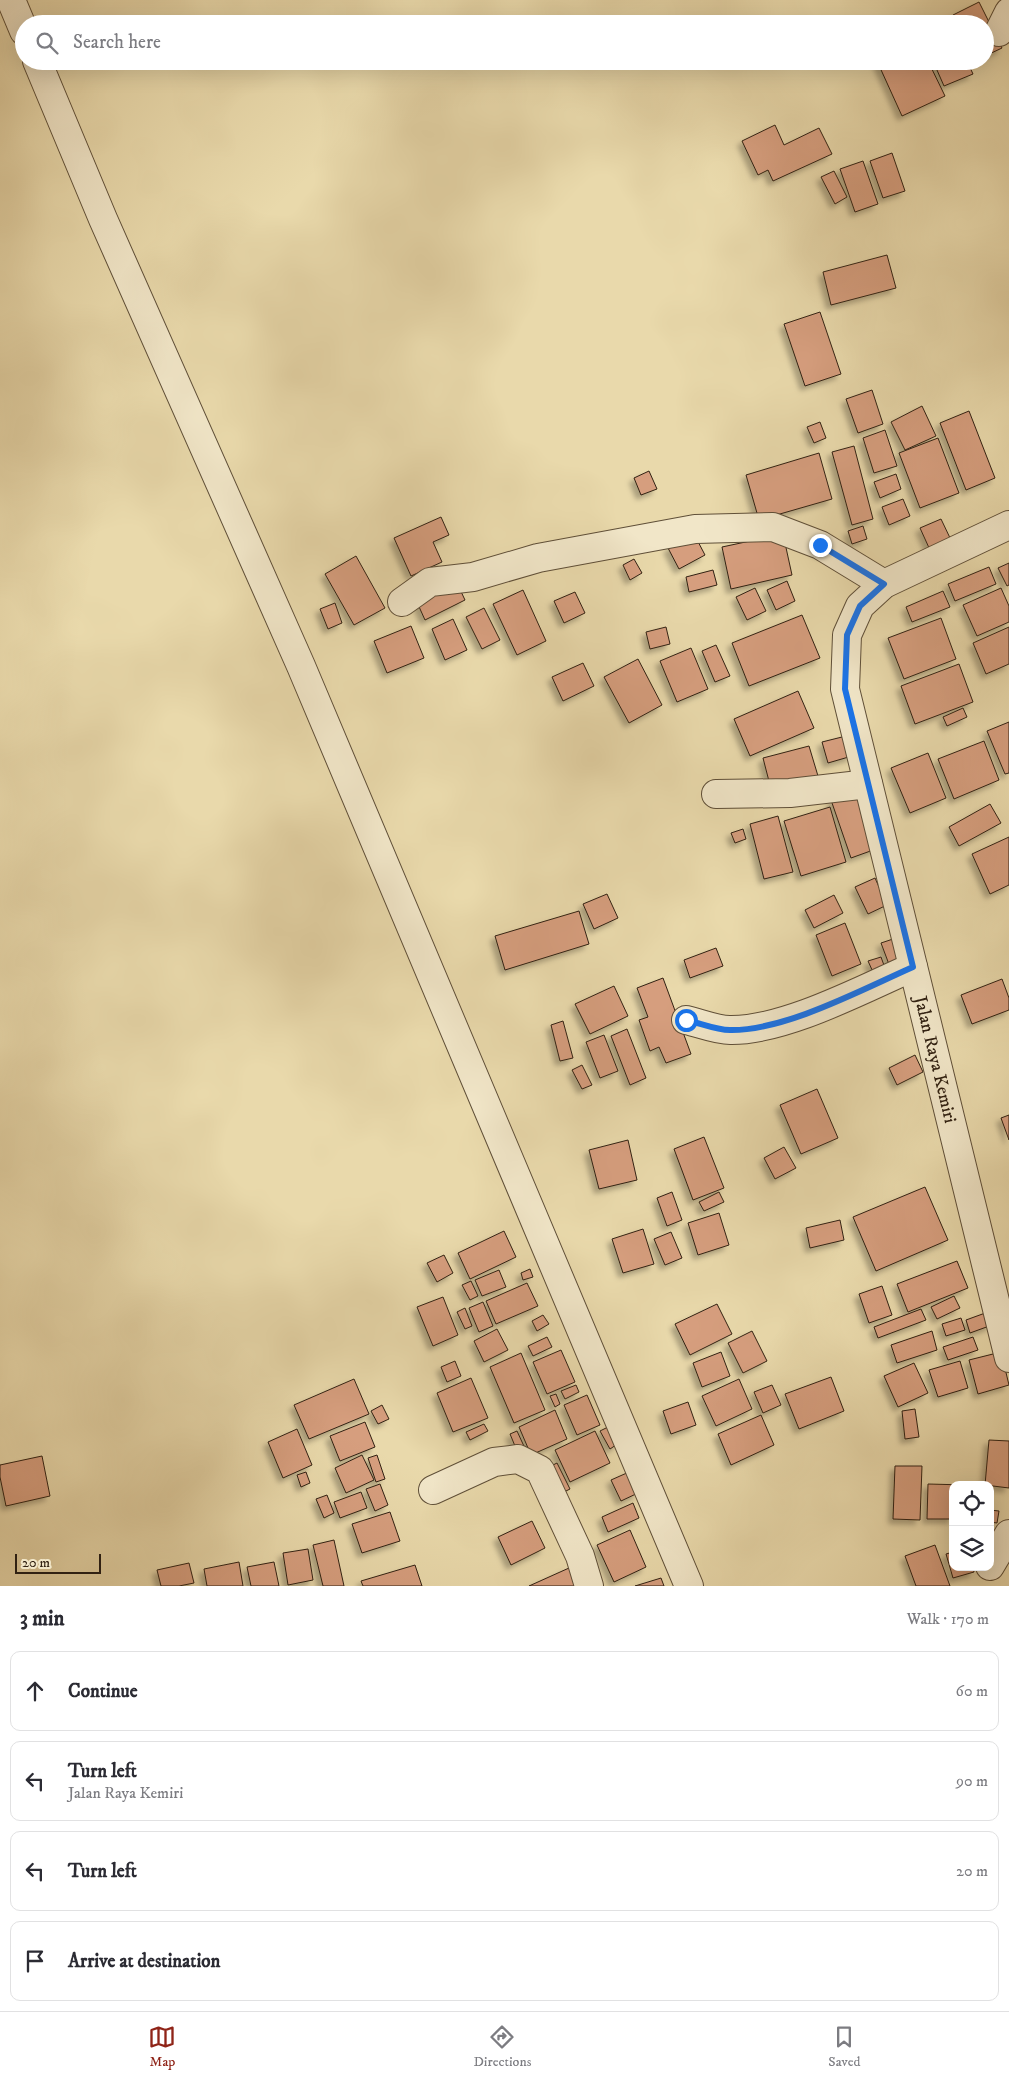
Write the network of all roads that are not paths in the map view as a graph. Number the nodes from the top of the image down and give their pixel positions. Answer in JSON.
{"nodes":[{"id":1,"x":11,"y":0,"type":"edge"},
{"id":2,"x":17,"y":15,"type":"edge"},
{"id":3,"x":40,"y":70,"type":"edge"},
{"id":4,"x":1009,"y":525,"type":"edge"},
{"id":5,"x":884,"y":584,"type":"junction"},
{"id":6,"x":402,"y":602,"type":"dead end"},
{"id":7,"x":868,"y":784,"type":"junction"},
{"id":8,"x":716,"y":794,"type":"dead end"},
{"id":9,"x":913,"y":967,"type":"junction"},
{"id":10,"x":686,"y":1020,"type":"dead end"},
{"id":11,"x":1009,"y":1358,"type":"edge"},
{"id":12,"x":434,"y":1490,"type":"dead end"},
{"id":13,"x":1009,"y":1534,"type":"edge"},
{"id":14,"x":994,"y":1560,"type":"edge"},
{"id":15,"x":987,"y":1571,"type":"edge"},
{"id":16,"x":589,"y":1586,"type":"edge"},
{"id":17,"x":688,"y":1586,"type":"edge"},
{"id":18,"x":978,"y":1586,"type":"edge"}],
"edges":[{"from":1,"to":2,"type":"street"},
{"from":3,"to":17,"type":"street"},
{"from":4,"to":5,"type":"street","name":"Jalan Raya Kemiri"},
{"from":5,"to":6,"type":"street"},
{"from":5,"to":7,"type":"street","name":"Jalan Raya Kemiri"},
{"from":7,"to":8,"type":"street"},
{"from":7,"to":9,"type":"street","name":"Jalan Raya Kemiri"},
{"from":9,"to":10,"type":"street"},
{"from":9,"to":11,"type":"street","name":"Jalan Raya Kemiri"},
{"from":12,"to":16,"type":"street"},
{"from":13,"to":14,"type":"street"},
{"from":15,"to":18,"type":"street"}]}
